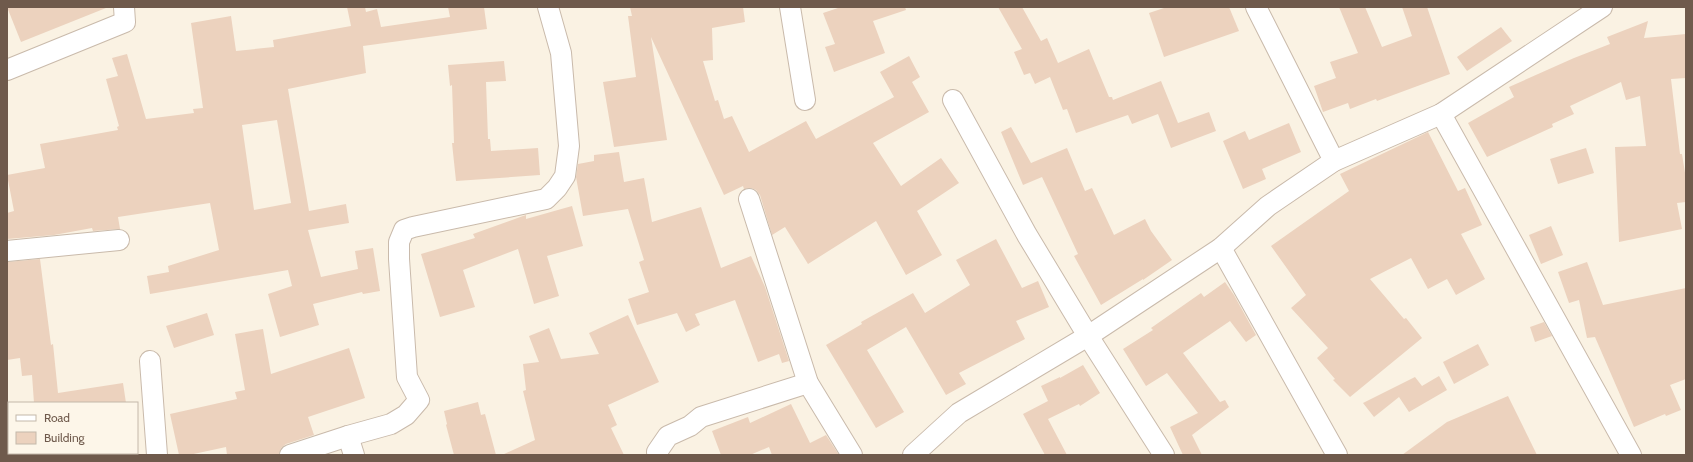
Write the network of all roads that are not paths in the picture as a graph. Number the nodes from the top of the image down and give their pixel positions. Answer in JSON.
{"nodes":[{"id":1,"x":124,"y":7,"type":"edge"},
{"id":2,"x":548,"y":7,"type":"edge"},
{"id":3,"x":790,"y":7,"type":"edge"},
{"id":4,"x":1256,"y":7,"type":"edge"},
{"id":5,"x":1602,"y":7,"type":"edge"},
{"id":6,"x":7,"y":70,"type":"edge"},
{"id":7,"x":805,"y":100,"type":"dead end"},
{"id":8,"x":953,"y":100,"type":"dead end"},
{"id":9,"x":1441,"y":114,"type":"junction"},
{"id":10,"x":1334,"y":161,"type":"junction"},
{"id":11,"x":749,"y":199,"type":"dead end"},
{"id":12,"x":119,"y":240,"type":"dead end"},
{"id":13,"x":1221,"y":248,"type":"junction"},
{"id":14,"x":7,"y":251,"type":"edge"},
{"id":15,"x":1088,"y":336,"type":"junction"},
{"id":16,"x":150,"y":361,"type":"dead end"},
{"id":17,"x":808,"y":383,"type":"junction"},
{"id":18,"x":348,"y":436,"type":"junction"},
{"id":19,"x":157,"y":455,"type":"edge"},
{"id":20,"x":290,"y":455,"type":"edge"},
{"id":21,"x":354,"y":455,"type":"edge"},
{"id":22,"x":658,"y":455,"type":"edge"},
{"id":23,"x":852,"y":455,"type":"edge"},
{"id":24,"x":913,"y":455,"type":"edge"},
{"id":25,"x":1164,"y":455,"type":"edge"},
{"id":26,"x":1337,"y":455,"type":"edge"},
{"id":27,"x":1631,"y":455,"type":"edge"}],
"edges":[{"from":1,"to":6,"type":"street"},
{"from":2,"to":18,"type":"street"},
{"from":3,"to":7,"type":"street"},
{"from":4,"to":10,"type":"street"},
{"from":5,"to":9,"type":"street"},
{"from":8,"to":15,"type":"street"},
{"from":9,"to":10,"type":"street"},
{"from":9,"to":27,"type":"street"},
{"from":10,"to":13,"type":"street"},
{"from":11,"to":17,"type":"street"},
{"from":12,"to":14,"type":"street"},
{"from":13,"to":15,"type":"street"},
{"from":13,"to":26,"type":"street"},
{"from":15,"to":24,"type":"street"},
{"from":15,"to":25,"type":"street"},
{"from":16,"to":19,"type":"street"},
{"from":17,"to":22,"type":"street"},
{"from":17,"to":23,"type":"street"},
{"from":18,"to":20,"type":"street"},
{"from":18,"to":21,"type":"street"}]}
